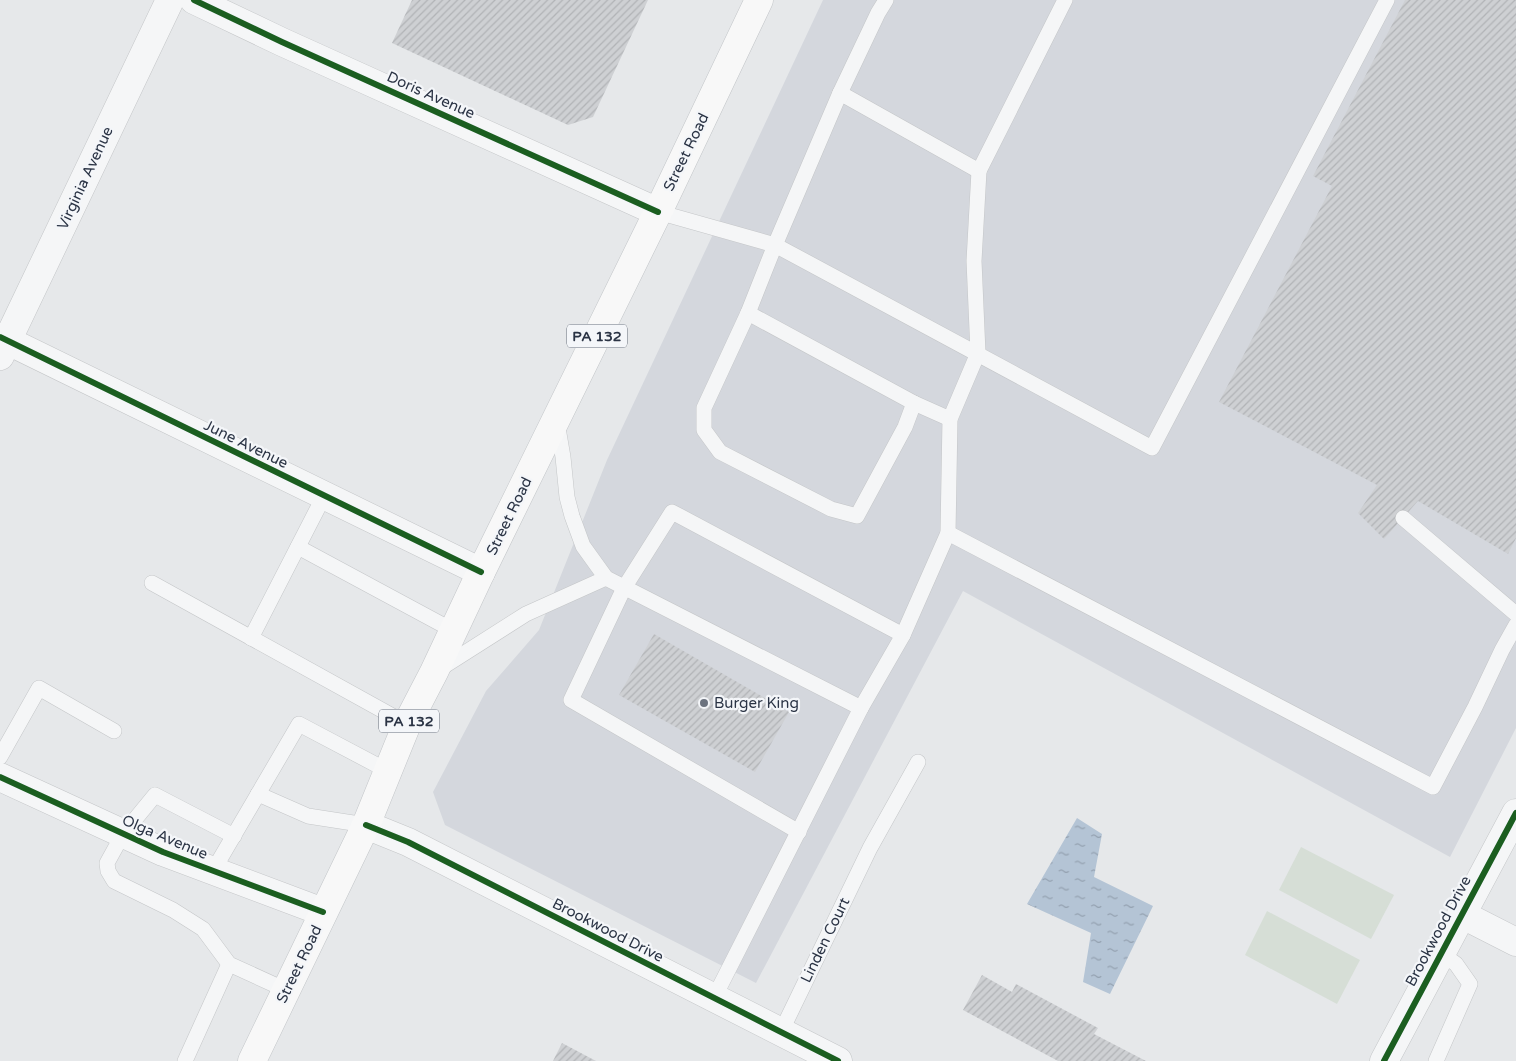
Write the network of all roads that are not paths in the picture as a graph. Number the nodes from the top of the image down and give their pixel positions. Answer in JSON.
{"nodes":[{"id":1,"x":170,"y":0,"type":"edge"},
{"id":2,"x":194,"y":0,"type":"edge"},
{"id":3,"x":759,"y":0,"type":"edge"},
{"id":4,"x":886,"y":0,"type":"edge"},
{"id":5,"x":1065,"y":0,"type":"edge"},
{"id":6,"x":1387,"y":0,"type":"edge"},
{"id":7,"x":840,"y":93,"type":"junction"},
{"id":8,"x":979,"y":171,"type":"junction"},
{"id":9,"x":658,"y":212,"type":"junction"},
{"id":10,"x":775,"y":245,"type":"junction"},
{"id":11,"x":748,"y":313,"type":"junction"},
{"id":12,"x":3,"y":344,"type":"edge"},
{"id":13,"x":978,"y":353,"type":"junction"},
{"id":14,"x":914,"y":403,"type":"junction"},
{"id":15,"x":557,"y":417,"type":"junction"},
{"id":16,"x":950,"y":419,"type":"junction"},
{"id":17,"x":324,"y":496,"type":"junction"},
{"id":18,"x":1403,"y":518,"type":"dead end"},
{"id":19,"x":948,"y":533,"type":"junction"},
{"id":20,"x":298,"y":547,"type":"junction"},
{"id":21,"x":481,"y":572,"type":"junction"},
{"id":22,"x":606,"y":578,"type":"junction"},
{"id":23,"x":152,"y":583,"type":"dead end"},
{"id":24,"x":624,"y":588,"type":"junction"},
{"id":25,"x":1516,"y":614,"type":"edge"},
{"id":26,"x":1516,"y":626,"type":"edge"},
{"id":27,"x":454,"y":631,"type":"junction"},
{"id":28,"x":904,"y":635,"type":"junction"},
{"id":29,"x":251,"y":638,"type":"junction"},
{"id":30,"x":434,"y":672,"type":"junction"},
{"id":31,"x":861,"y":708,"type":"junction"},
{"id":32,"x":407,"y":724,"type":"junction"},
{"id":33,"x":114,"y":731,"type":"dead end"},
{"id":34,"x":0,"y":757,"type":"edge"},
{"id":35,"x":918,"y":762,"type":"dead end"},
{"id":36,"x":388,"y":771,"type":"junction"},
{"id":37,"x":0,"y":777,"type":"edge"},
{"id":38,"x":258,"y":794,"type":"junction"},
{"id":39,"x":1516,"y":813,"type":"edge"},
{"id":40,"x":366,"y":825,"type":"junction"},
{"id":41,"x":799,"y":832,"type":"junction"},
{"id":42,"x":123,"y":834,"type":"junction"},
{"id":43,"x":234,"y":836,"type":"junction"},
{"id":44,"x":213,"y":871,"type":"junction"},
{"id":45,"x":323,"y":912,"type":"junction"},
{"id":46,"x":1461,"y":914,"type":"junction"},
{"id":47,"x":1516,"y":942,"type":"edge"},
{"id":48,"x":1441,"y":953,"type":"junction"},
{"id":49,"x":229,"y":964,"type":"junction"},
{"id":50,"x":286,"y":990,"type":"junction"},
{"id":51,"x":714,"y":998,"type":"junction"},
{"id":52,"x":781,"y":1032,"type":"junction"},
{"id":53,"x":185,"y":1061,"type":"edge"},
{"id":54,"x":252,"y":1061,"type":"edge"},
{"id":55,"x":838,"y":1061,"type":"edge"},
{"id":56,"x":1384,"y":1061,"type":"edge"},
{"id":57,"x":1436,"y":1061,"type":"edge"}],
"edges":[{"from":1,"to":12,"type":"street","name":"Virginia Avenue"},
{"from":2,"to":9,"type":"street","name":"Doris Avenue"},
{"from":3,"to":9,"type":"main road","name":"Street Road","number":"PA 132"},
{"from":4,"to":7,"type":"lane"},
{"from":5,"to":8,"type":"lane"},
{"from":6,"to":13,"type":"lane"},
{"from":7,"to":8,"type":"lane"},
{"from":7,"to":10,"type":"lane"},
{"from":8,"to":13,"type":"lane"},
{"from":9,"to":10,"type":"lane"},
{"from":9,"to":15,"type":"main road","name":"Street Road","number":"PA 132"},
{"from":10,"to":11,"type":"lane"},
{"from":10,"to":13,"type":"lane"},
{"from":11,"to":14,"type":"lane"},
{"from":11,"to":14,"type":"lane"},
{"from":12,"to":17,"type":"street","name":"June Avenue"},
{"from":13,"to":16,"type":"lane"},
{"from":14,"to":16,"type":"lane"},
{"from":15,"to":21,"type":"main road","name":"Street Road","number":"PA 132"},
{"from":15,"to":22,"type":"lane"},
{"from":16,"to":19,"type":"lane"},
{"from":17,"to":20,"type":"lane"},
{"from":17,"to":21,"type":"street","name":"June Avenue"},
{"from":18,"to":25,"type":"lane"},
{"from":19,"to":26,"type":"lane"},
{"from":19,"to":28,"type":"lane"},
{"from":20,"to":27,"type":"lane"},
{"from":20,"to":29,"type":"lane"},
{"from":21,"to":27,"type":"main road","name":"Street Road","number":"PA 132"},
{"from":22,"to":24,"type":"lane"},
{"from":22,"to":30,"type":"lane"},
{"from":23,"to":29,"type":"lane"},
{"from":24,"to":28,"type":"lane"},
{"from":24,"to":31,"type":"lane"},
{"from":24,"to":41,"type":"lane"},
{"from":27,"to":30,"type":"main road","name":"Street Road","number":"PA 132"},
{"from":28,"to":31,"type":"lane"},
{"from":29,"to":32,"type":"lane"},
{"from":30,"to":32,"type":"main road","name":"Street Road","number":"PA 132"},
{"from":31,"to":41,"type":"lane"},
{"from":32,"to":36,"type":"main road","name":"Street Road","number":"PA 132"},
{"from":33,"to":34,"type":"lane"},
{"from":35,"to":52,"type":"lane","name":"Linden Court"},
{"from":36,"to":38,"type":"lane"},
{"from":36,"to":40,"type":"main road","name":"Street Road","number":"PA 132"},
{"from":37,"to":42,"type":"street","name":"Olga Avenue"},
{"from":38,"to":40,"type":"lane"},
{"from":38,"to":43,"type":"lane"},
{"from":39,"to":46,"type":"street","name":"Brookwood Drive"},
{"from":40,"to":45,"type":"main road","name":"Street Road","number":"PA 132"},
{"from":40,"to":51,"type":"street","name":"Brookwood Drive"},
{"from":41,"to":51,"type":"lane"},
{"from":42,"to":43,"type":"lane"},
{"from":42,"to":44,"type":"street","name":"Olga Avenue"},
{"from":42,"to":49,"type":"lane"},
{"from":43,"to":44,"type":"lane"},
{"from":44,"to":45,"type":"street","name":"Olga Avenue"},
{"from":45,"to":50,"type":"main road","name":"Street Road","number":"PA 132"},
{"from":46,"to":47,"type":"street"},
{"from":46,"to":48,"type":"street","name":"Brookwood Drive"},
{"from":48,"to":56,"type":"street","name":"Brookwood Drive"},
{"from":48,"to":57,"type":"lane"},
{"from":49,"to":50,"type":"lane"},
{"from":49,"to":53,"type":"lane"},
{"from":50,"to":54,"type":"main road","name":"Street Road","number":"PA 132"},
{"from":51,"to":52,"type":"street","name":"Brookwood Drive"},
{"from":52,"to":55,"type":"street","name":"Brookwood Drive"}]}
